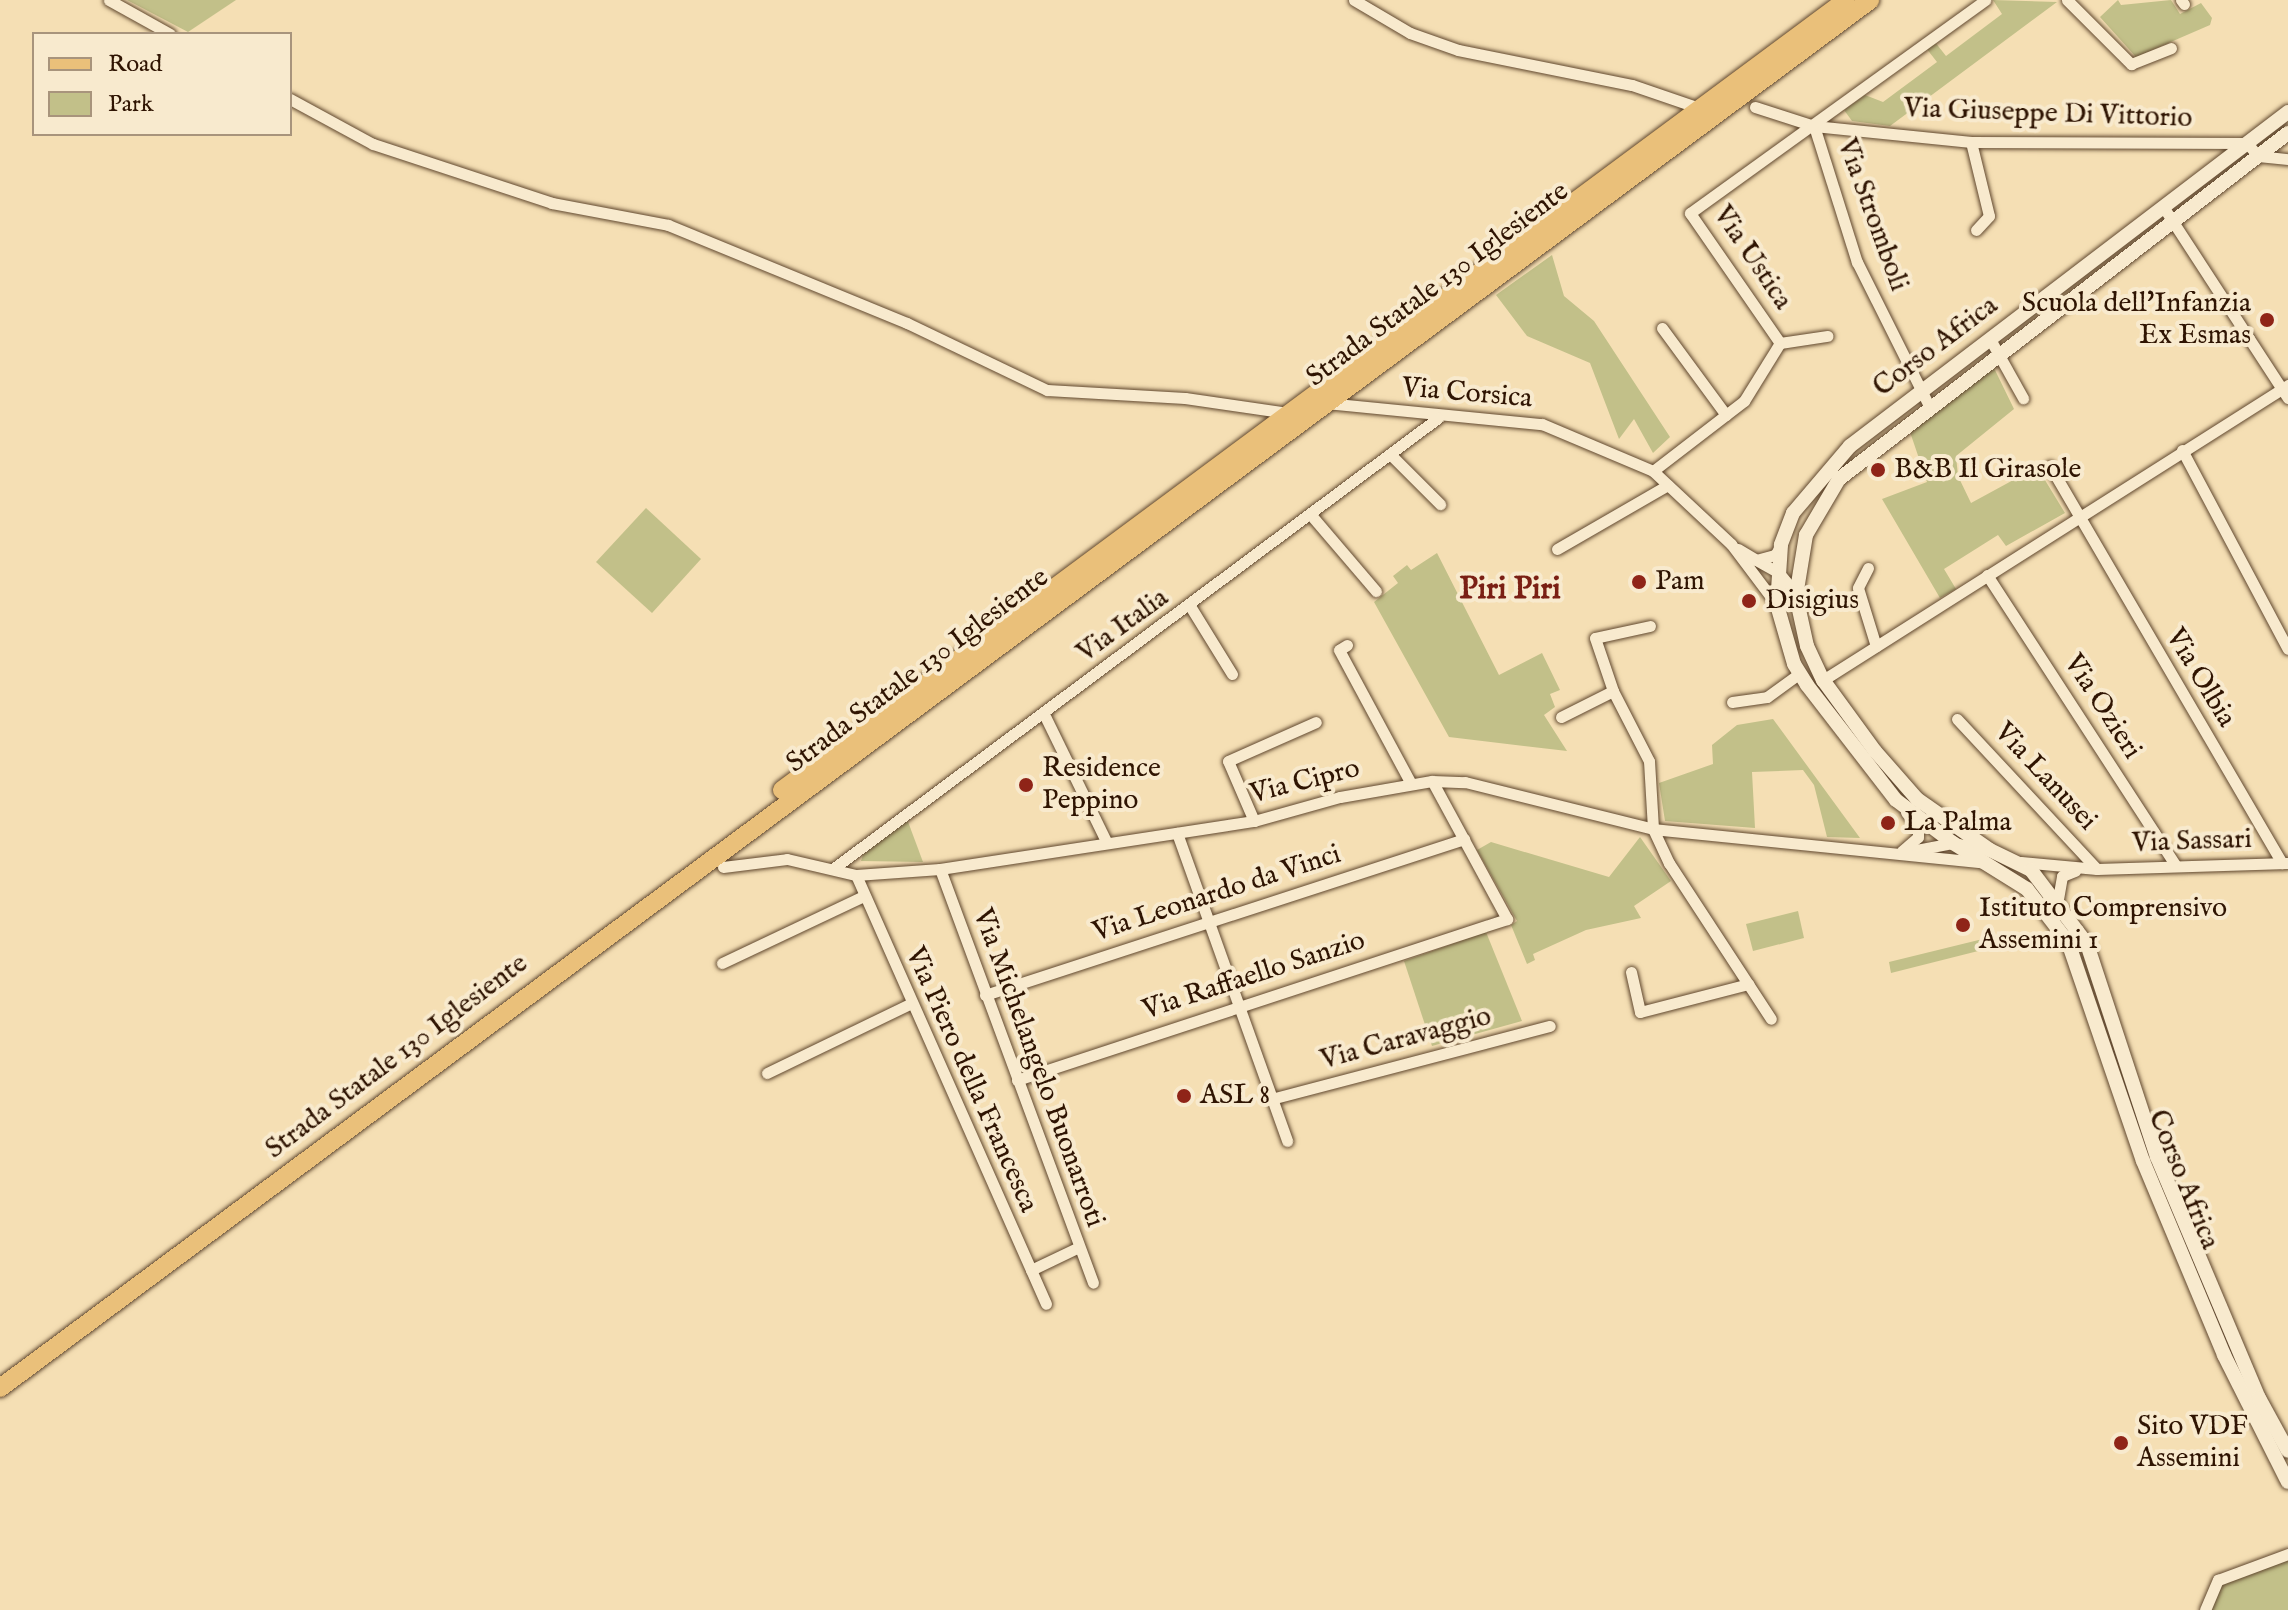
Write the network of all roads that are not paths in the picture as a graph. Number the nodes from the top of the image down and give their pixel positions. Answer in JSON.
{"nodes":[{"id":1,"x":109,"y":0,"type":"edge"},
{"id":2,"x":1354,"y":0,"type":"edge"},
{"id":3,"x":1846,"y":0,"type":"edge"},
{"id":4,"x":1870,"y":0,"type":"edge"},
{"id":5,"x":1985,"y":0,"type":"edge"},
{"id":6,"x":2067,"y":0,"type":"edge"},
{"id":7,"x":166,"y":32,"type":"edge"},
{"id":8,"x":2171,"y":48,"type":"dead end"},
{"id":9,"x":292,"y":100,"type":"edge"},
{"id":10,"x":1755,"y":107,"type":"dead end"},
{"id":11,"x":1699,"y":108,"type":"junction"},
{"id":12,"x":2288,"y":112,"type":"edge"},
{"id":13,"x":1814,"y":126,"type":"junction"},
{"id":14,"x":2288,"y":133,"type":"edge"},
{"id":15,"x":1971,"y":142,"type":"junction"},
{"id":16,"x":2247,"y":143,"type":"junction"},
{"id":17,"x":2258,"y":156,"type":"junction"},
{"id":18,"x":2288,"y":159,"type":"edge"},
{"id":19,"x":2168,"y":214,"type":"junction"},
{"id":20,"x":1976,"y":230,"type":"dead end"},
{"id":21,"x":1662,"y":328,"type":"dead end"},
{"id":22,"x":1827,"y":336,"type":"dead end"},
{"id":23,"x":1990,"y":339,"type":"junction"},
{"id":24,"x":1780,"y":343,"type":"junction"},
{"id":25,"x":1998,"y":354,"type":"junction"},
{"id":26,"x":2285,"y":386,"type":"edge"},
{"id":27,"x":1921,"y":392,"type":"junction"},
{"id":28,"x":2023,"y":398,"type":"dead end"},
{"id":29,"x":2288,"y":398,"type":"edge"},
{"id":30,"x":1325,"y":403,"type":"junction"},
{"id":31,"x":1929,"y":406,"type":"junction"},
{"id":32,"x":1288,"y":413,"type":"junction"},
{"id":33,"x":1726,"y":415,"type":"junction"},
{"id":34,"x":1438,"y":418,"type":"junction"},
{"id":35,"x":2182,"y":450,"type":"junction"},
{"id":36,"x":1390,"y":454,"type":"junction"},
{"id":37,"x":2050,"y":466,"type":"dead end"},
{"id":38,"x":1653,"y":471,"type":"junction"},
{"id":39,"x":1668,"y":485,"type":"junction"},
{"id":40,"x":1440,"y":504,"type":"dead end"},
{"id":41,"x":1311,"y":515,"type":"junction"},
{"id":42,"x":2076,"y":518,"type":"junction"},
{"id":43,"x":1731,"y":544,"type":"junction"},
{"id":44,"x":1781,"y":545,"type":"junction"},
{"id":45,"x":1557,"y":549,"type":"dead end"},
{"id":46,"x":1756,"y":560,"type":"junction"},
{"id":47,"x":1868,"y":568,"type":"dead end"},
{"id":48,"x":1779,"y":573,"type":"junction"},
{"id":49,"x":1987,"y":575,"type":"junction"},
{"id":50,"x":1376,"y":591,"type":"dead end"},
{"id":51,"x":1796,"y":593,"type":"junction"},
{"id":52,"x":1777,"y":605,"type":"junction"},
{"id":53,"x":1190,"y":606,"type":"junction"},
{"id":54,"x":1650,"y":626,"type":"dead end"},
{"id":55,"x":1347,"y":645,"type":"dead end"},
{"id":56,"x":1876,"y":646,"type":"junction"},
{"id":57,"x":2288,"y":649,"type":"edge"},
{"id":58,"x":1800,"y":673,"type":"junction"},
{"id":59,"x":1232,"y":674,"type":"dead end"},
{"id":60,"x":1823,"y":680,"type":"junction"},
{"id":61,"x":1613,"y":691,"type":"junction"},
{"id":62,"x":1732,"y":702,"type":"dead end"},
{"id":63,"x":1044,"y":714,"type":"junction"},
{"id":64,"x":1561,"y":717,"type":"dead end"},
{"id":65,"x":1957,"y":719,"type":"dead end"},
{"id":66,"x":1316,"y":722,"type":"dead end"},
{"id":67,"x":1432,"y":781,"type":"junction"},
{"id":68,"x":1410,"y":782,"type":"junction"},
{"id":69,"x":1896,"y":800,"type":"junction"},
{"id":70,"x":1254,"y":821,"type":"junction"},
{"id":71,"x":1653,"y":829,"type":"junction"},
{"id":72,"x":1177,"y":833,"type":"junction"},
{"id":73,"x":1464,"y":839,"type":"junction"},
{"id":74,"x":1106,"y":841,"type":"junction"},
{"id":75,"x":1953,"y":843,"type":"junction"},
{"id":76,"x":1898,"y":853,"type":"junction"},
{"id":77,"x":1990,"y":861,"type":"junction"},
{"id":78,"x":2016,"y":862,"type":"junction"},
{"id":79,"x":2285,"y":863,"type":"edge"},
{"id":80,"x":2176,"y":866,"type":"junction"},
{"id":81,"x":723,"y":867,"type":"dead end"},
{"id":82,"x":834,"y":868,"type":"junction"},
{"id":83,"x":940,"y":869,"type":"junction"},
{"id":84,"x":2097,"y":869,"type":"junction"},
{"id":85,"x":2075,"y":871,"type":"junction"},
{"id":86,"x":856,"y":875,"type":"junction"},
{"id":87,"x":2036,"y":875,"type":"junction"},
{"id":88,"x":864,"y":896,"type":"junction"},
{"id":89,"x":2035,"y":897,"type":"junction"},
{"id":90,"x":2058,"y":899,"type":"junction"},
{"id":91,"x":1210,"y":922,"type":"junction"},
{"id":92,"x":722,"y":963,"type":"dead end"},
{"id":93,"x":1631,"y":972,"type":"dead end"},
{"id":94,"x":1748,"y":984,"type":"junction"},
{"id":95,"x":985,"y":995,"type":"junction"},
{"id":96,"x":910,"y":1004,"type":"junction"},
{"id":97,"x":1241,"y":1004,"type":"junction"},
{"id":98,"x":1771,"y":1019,"type":"dead end"},
{"id":99,"x":1550,"y":1026,"type":"dead end"},
{"id":100,"x":767,"y":1073,"type":"dead end"},
{"id":101,"x":1017,"y":1080,"type":"junction"},
{"id":102,"x":1275,"y":1098,"type":"junction"},
{"id":103,"x":1287,"y":1141,"type":"dead end"},
{"id":104,"x":1079,"y":1247,"type":"junction"},
{"id":105,"x":1031,"y":1270,"type":"junction"},
{"id":106,"x":1093,"y":1283,"type":"dead end"},
{"id":107,"x":1046,"y":1304,"type":"dead end"},
{"id":108,"x":0,"y":1373,"type":"edge"},
{"id":109,"x":0,"y":1388,"type":"edge"},
{"id":110,"x":2288,"y":1451,"type":"edge"},
{"id":111,"x":2288,"y":1482,"type":"edge"},
{"id":112,"x":2288,"y":1554,"type":"edge"},
{"id":113,"x":2205,"y":1610,"type":"edge"}],
"edges":[{"from":1,"to":7,"type":"street"},
{"from":2,"to":11,"type":"street"},
{"from":3,"to":11,"type":"main road","name":"Strada Statale 130 Iglesiente"},
{"from":4,"to":30,"type":"main road","name":"Strada Statale 130 Iglesiente"},
{"from":5,"to":13,"type":"street"},
{"from":6,"to":8,"type":"street"},
{"from":9,"to":32,"type":"street"},
{"from":10,"to":13,"type":"street","name":"Via Giuseppe Di Vittorio"},
{"from":11,"to":32,"type":"main road","name":"Strada Statale 130 Iglesiente"},
{"from":12,"to":16,"type":"street","name":"Corso Africa"},
{"from":13,"to":15,"type":"street","name":"Via Giuseppe Di Vittorio"},
{"from":13,"to":24,"type":"street","name":"Via Ustica"},
{"from":13,"to":27,"type":"street","name":"Via Stromboli"},
{"from":14,"to":17,"type":"street","name":"Corso Africa"},
{"from":15,"to":16,"type":"street","name":"Via Giuseppe Di Vittorio"},
{"from":15,"to":20,"type":"street"},
{"from":16,"to":17,"type":"street"},
{"from":16,"to":19,"type":"street","name":"Corso Africa"},
{"from":17,"to":18,"type":"street"},
{"from":17,"to":19,"type":"street","name":"Corso Africa"},
{"from":19,"to":23,"type":"street","name":"Corso Africa"},
{"from":19,"to":25,"type":"street","name":"Corso Africa"},
{"from":19,"to":26,"type":"street"},
{"from":21,"to":33,"type":"street"},
{"from":22,"to":24,"type":"street"},
{"from":23,"to":25,"type":"street"},
{"from":23,"to":27,"type":"street","name":"Corso Africa"},
{"from":24,"to":33,"type":"street","name":"Via Ustica"},
{"from":25,"to":28,"type":"street"},
{"from":25,"to":31,"type":"street","name":"Corso Africa"},
{"from":26,"to":29,"type":"street"},
{"from":26,"to":35,"type":"street"},
{"from":27,"to":31,"type":"street","name":"Via Stromboli"},
{"from":27,"to":44,"type":"street","name":"Corso Africa"},
{"from":30,"to":34,"type":"street","name":"Via Corsica"},
{"from":30,"to":109,"type":"main road","name":"Strada Statale 130 Iglesiente"},
{"from":31,"to":51,"type":"street","name":"Corso Africa"},
{"from":32,"to":108,"type":"main road","name":"Strada Statale 130 Iglesiente"},
{"from":33,"to":38,"type":"street","name":"Via Ustica"},
{"from":34,"to":36,"type":"street","name":"Via Italia"},
{"from":34,"to":38,"type":"street","name":"Via Corsica"},
{"from":35,"to":42,"type":"street"},
{"from":35,"to":57,"type":"street"},
{"from":36,"to":40,"type":"street"},
{"from":36,"to":41,"type":"street","name":"Via Italia"},
{"from":37,"to":42,"type":"street","name":"Via Olbia"},
{"from":38,"to":39,"type":"street","name":"Via Corsica"},
{"from":39,"to":43,"type":"street","name":"Via Corsica"},
{"from":39,"to":45,"type":"street"},
{"from":41,"to":50,"type":"street"},
{"from":41,"to":53,"type":"street","name":"Via Italia"},
{"from":42,"to":49,"type":"street"},
{"from":42,"to":79,"type":"street","name":"Via Olbia"},
{"from":43,"to":46,"type":"street"},
{"from":43,"to":52,"type":"street","name":"Via Corsica"},
{"from":44,"to":46,"type":"street"},
{"from":44,"to":48,"type":"street","name":"Corso Africa"},
{"from":46,"to":48,"type":"street"},
{"from":47,"to":56,"type":"street"},
{"from":48,"to":51,"type":"street","name":"Corso Africa"},
{"from":48,"to":52,"type":"street","name":"Corso Africa"},
{"from":49,"to":56,"type":"street"},
{"from":49,"to":80,"type":"street","name":"Via Ozieri"},
{"from":51,"to":60,"type":"street","name":"Corso Africa"},
{"from":52,"to":58,"type":"street","name":"Corso Africa"},
{"from":53,"to":59,"type":"street"},
{"from":53,"to":63,"type":"street","name":"Via Italia"},
{"from":54,"to":61,"type":"street"},
{"from":55,"to":68,"type":"street"},
{"from":56,"to":60,"type":"street"},
{"from":58,"to":62,"type":"street"},
{"from":58,"to":69,"type":"street","name":"Corso Africa"},
{"from":60,"to":77,"type":"street","name":"Corso Africa"},
{"from":61,"to":64,"type":"street"},
{"from":61,"to":71,"type":"street"},
{"from":63,"to":74,"type":"street"},
{"from":63,"to":82,"type":"street","name":"Via Italia"},
{"from":65,"to":84,"type":"street","name":"Via Lanusei"},
{"from":66,"to":70,"type":"street"},
{"from":67,"to":68,"type":"street","name":"Via Cipro"},
{"from":67,"to":71,"type":"street","name":"Via Cipro"},
{"from":67,"to":73,"type":"street"},
{"from":68,"to":70,"type":"street","name":"Via Cipro"},
{"from":69,"to":75,"type":"street","name":"Corso Africa"},
{"from":69,"to":76,"type":"street"},
{"from":70,"to":72,"type":"street","name":"Via Cipro"},
{"from":71,"to":76,"type":"street","name":"Via Cipro"},
{"from":71,"to":94,"type":"street"},
{"from":72,"to":74,"type":"street","name":"Via Cipro"},
{"from":72,"to":91,"type":"street"},
{"from":73,"to":91,"type":"street","name":"Via Leonardo da Vinci"},
{"from":73,"to":97,"type":"street","name":"Via Raffaello Sanzio"},
{"from":74,"to":83,"type":"street","name":"Via Cipro"},
{"from":75,"to":76,"type":"street","name":"Via Cipro"},
{"from":75,"to":77,"type":"street","name":"Corso Africa"},
{"from":76,"to":77,"type":"street","name":"Via Cipro"},
{"from":77,"to":78,"type":"street","name":"Corso Africa"},
{"from":77,"to":87,"type":"street","name":"Via Sassari"},
{"from":77,"to":89,"type":"street","name":"Corso Africa"},
{"from":78,"to":84,"type":"street","name":"Via Sassari"},
{"from":78,"to":87,"type":"street","name":"Corso Africa"},
{"from":79,"to":80,"type":"street","name":"Via Sassari"},
{"from":80,"to":84,"type":"street","name":"Via Sassari"},
{"from":81,"to":82,"type":"street","name":"Via Cipro"},
{"from":82,"to":86,"type":"street","name":"Via Cipro"},
{"from":83,"to":86,"type":"street","name":"Via Cipro"},
{"from":83,"to":95,"type":"street","name":"Via Michelangelo Buonarroti"},
{"from":84,"to":85,"type":"street","name":"Via Sassari"},
{"from":85,"to":87,"type":"street","name":"Via Sassari"},
{"from":85,"to":90,"type":"street"},
{"from":86,"to":88,"type":"street","name":"Via Piero della Francesca"},
{"from":87,"to":89,"type":"street"},
{"from":87,"to":90,"type":"street","name":"Corso Africa"},
{"from":88,"to":92,"type":"street"},
{"from":88,"to":96,"type":"street","name":"Via Piero della Francesca"},
{"from":89,"to":111,"type":"street","name":"Corso Africa"},
{"from":90,"to":110,"type":"street","name":"Corso Africa"},
{"from":91,"to":95,"type":"street","name":"Via Leonardo da Vinci"},
{"from":91,"to":97,"type":"street"},
{"from":93,"to":94,"type":"street"},
{"from":94,"to":98,"type":"street"},
{"from":95,"to":101,"type":"street","name":"Via Michelangelo Buonarroti"},
{"from":96,"to":100,"type":"street"},
{"from":96,"to":105,"type":"street","name":"Via Piero della Francesca"},
{"from":97,"to":101,"type":"street","name":"Via Raffaello Sanzio"},
{"from":97,"to":102,"type":"street"},
{"from":99,"to":102,"type":"street","name":"Via Caravaggio"},
{"from":101,"to":104,"type":"street","name":"Via Michelangelo Buonarroti"},
{"from":102,"to":103,"type":"street"},
{"from":104,"to":105,"type":"street"},
{"from":104,"to":106,"type":"street","name":"Via Michelangelo Buonarroti"},
{"from":105,"to":107,"type":"street","name":"Via Piero della Francesca"},
{"from":112,"to":113,"type":"street"}]}
